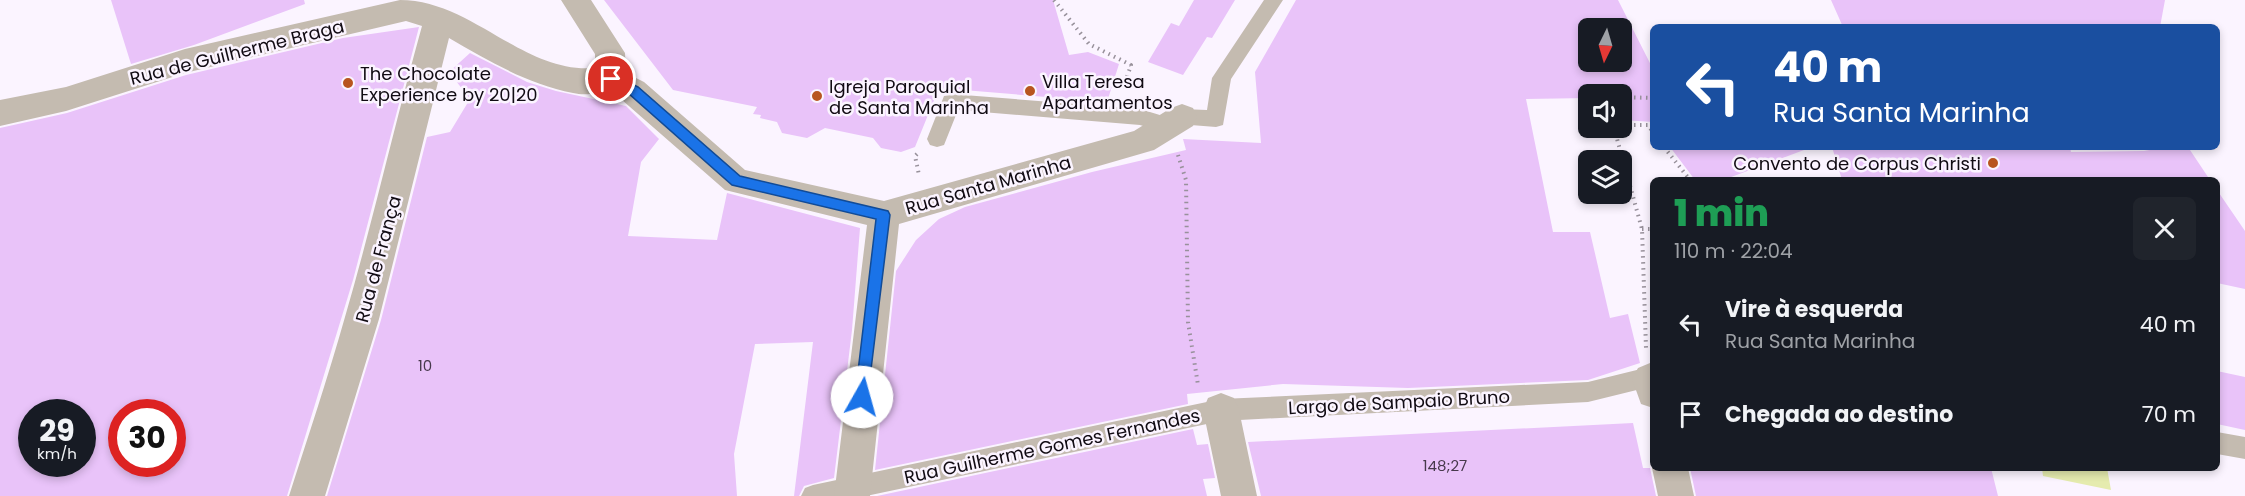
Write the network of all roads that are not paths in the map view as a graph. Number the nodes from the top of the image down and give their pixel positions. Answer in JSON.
{"nodes":[{"id":1,"x":576,"y":0,"type":"edge"},
{"id":2,"x":1274,"y":0,"type":"edge"},
{"id":3,"x":439,"y":19,"type":"junction"},
{"id":4,"x":611,"y":79,"type":"junction"},
{"id":5,"x":0,"y":114,"type":"edge"},
{"id":6,"x":1175,"y":122,"type":"junction"},
{"id":7,"x":937,"y":139,"type":"dead end"},
{"id":8,"x":884,"y":215,"type":"junction"},
{"id":9,"x":1650,"y":383,"type":"edge"},
{"id":10,"x":1212,"y":413,"type":"junction"},
{"id":11,"x":2220,"y":444,"type":"edge"},
{"id":12,"x":2245,"y":448,"type":"edge"},
{"id":13,"x":1671,"y":471,"type":"edge"},
{"id":14,"x":852,"y":492,"type":"edge"},
{"id":15,"x":307,"y":496,"type":"edge"},
{"id":16,"x":813,"y":496,"type":"edge"},
{"id":17,"x":1239,"y":496,"type":"edge"},
{"id":18,"x":1676,"y":496,"type":"edge"}],
"edges":[{"from":1,"to":4,"type":"street"},
{"from":2,"to":6,"type":"lane"},
{"from":3,"to":4,"type":"street","name":"Rua de Guilherme Braga"},
{"from":3,"to":5,"type":"street","name":"Rua de Guilherme Braga"},
{"from":3,"to":15,"type":"street","name":"Rua de França"},
{"from":4,"to":8,"type":"street","name":"Rua Santa Marinha"},
{"from":6,"to":7,"type":"lane"},
{"from":6,"to":8,"type":"street","name":"Rua Santa Marinha"},
{"from":8,"to":14,"type":"street"},
{"from":9,"to":10,"type":"lane","name":"Largo de Sampaio Bruno"},
{"from":10,"to":14,"type":"lane","name":"Rua Guilherme Gomes Fernandes"},
{"from":10,"to":17,"type":"street"},
{"from":11,"to":12,"type":"lane"},
{"from":13,"to":18,"type":"street"},
{"from":14,"to":16,"type":"lane","name":"Rua Guilherme Gomes Fernandes"}]}
